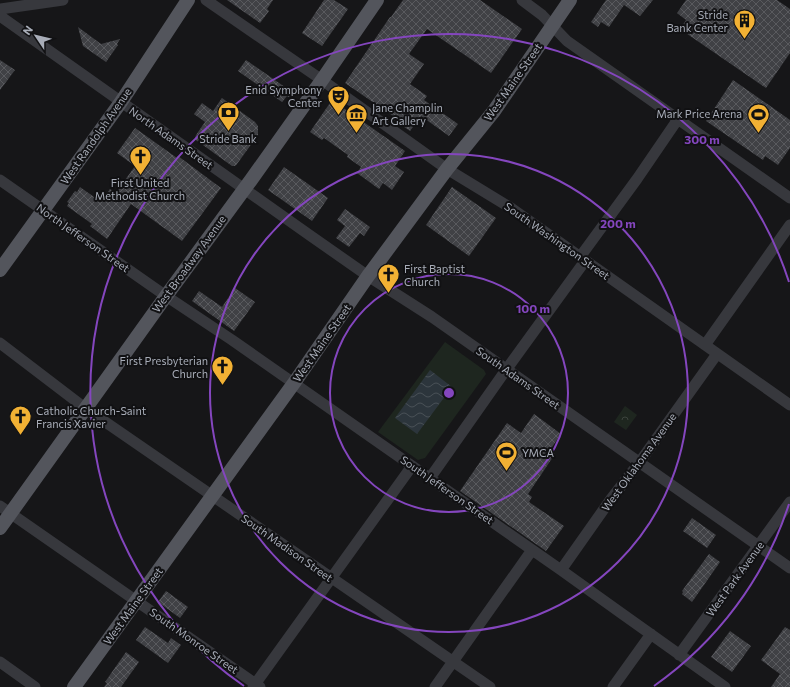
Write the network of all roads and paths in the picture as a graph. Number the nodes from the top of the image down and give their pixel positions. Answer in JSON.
{"nodes":[{"id":1,"x":63,"y":0,"type":"edge"},
{"id":2,"x":188,"y":0,"type":"edge"},
{"id":3,"x":206,"y":0,"type":"edge"},
{"id":4,"x":377,"y":0,"type":"edge"},
{"id":5,"x":522,"y":0,"type":"edge"},
{"id":6,"x":570,"y":0,"type":"edge"},
{"id":7,"x":0,"y":9,"type":"edge"},
{"id":8,"x":0,"y":16,"type":"edge"},
{"id":9,"x":552,"y":25,"type":"junction"},
{"id":10,"x":322,"y":80,"type":"junction"},
{"id":11,"x":121,"y":102,"type":"junction"},
{"id":12,"x":678,"y":119,"type":"junction"},
{"id":13,"x":447,"y":169,"type":"junction"},
{"id":14,"x":0,"y":180,"type":"edge"},
{"id":15,"x":245,"y":189,"type":"junction"},
{"id":16,"x":790,"y":198,"type":"edge"},
{"id":17,"x":43,"y":210,"type":"junction"},
{"id":18,"x":790,"y":225,"type":"edge"},
{"id":19,"x":582,"y":259,"type":"junction"},
{"id":20,"x":0,"y":270,"type":"edge"},
{"id":21,"x":368,"y":276,"type":"junction"},
{"id":22,"x":166,"y":296,"type":"junction"},
{"id":23,"x":0,"y":343,"type":"edge"},
{"id":24,"x":705,"y":345,"type":"junction"},
{"id":25,"x":717,"y":354,"type":"junction"},
{"id":26,"x":506,"y":370,"type":"junction"},
{"id":27,"x":294,"y":383,"type":"junction"},
{"id":28,"x":790,"y":405,"type":"edge"},
{"id":29,"x":86,"y":408,"type":"junction"},
{"id":30,"x":639,"y":463,"type":"junction"},
{"id":31,"x":412,"y":466,"type":"junction"},
{"id":32,"x":430,"y":478,"type":"junction"},
{"id":33,"x":212,"y":496,"type":"junction"},
{"id":34,"x":790,"y":502,"type":"edge"},
{"id":35,"x":5,"y":510,"type":"edge"},
{"id":36,"x":0,"y":528,"type":"edge"},
{"id":37,"x":758,"y":546,"type":"junction"},
{"id":38,"x":532,"y":550,"type":"junction"},
{"id":39,"x":790,"y":568,"type":"edge"},
{"id":40,"x":561,"y":570,"type":"junction"},
{"id":41,"x":332,"y":578,"type":"junction"},
{"id":42,"x":136,"y":601,"type":"junction"},
{"id":43,"x":651,"y":634,"type":"junction"},
{"id":44,"x":679,"y":655,"type":"junction"},
{"id":45,"x":0,"y":662,"type":"edge"},
{"id":46,"x":453,"y":662,"type":"junction"},
{"id":47,"x":256,"y":686,"type":"edge"},
{"id":48,"x":35,"y":687,"type":"edge"},
{"id":49,"x":74,"y":687,"type":"edge"},
{"id":50,"x":435,"y":687,"type":"edge"},
{"id":51,"x":490,"y":687,"type":"edge"},
{"id":52,"x":613,"y":687,"type":"edge"},
{"id":53,"x":725,"y":687,"type":"edge"}],
"edges":[{"from":1,"to":7,"type":"street"},
{"from":2,"to":11,"type":"main road","name":"West Randolph Avenue"},
{"from":3,"to":10,"type":"street","name":"South Washington Street"},
{"from":4,"to":10,"type":"main road","name":"West Broadway Avenue"},
{"from":5,"to":9,"type":"street"},
{"from":6,"to":9,"type":"main road","name":"West Maine Street"},
{"from":8,"to":11,"type":"street","name":"North Adams Street"},
{"from":9,"to":12,"type":"street"},
{"from":9,"to":13,"type":"main road","name":"West Maine Street"},
{"from":10,"to":13,"type":"street","name":"South Washington Street"},
{"from":10,"to":15,"type":"main road","name":"West Broadway Avenue"},
{"from":11,"to":15,"type":"street","name":"North Adams Street"},
{"from":11,"to":17,"type":"main road","name":"West Randolph Avenue"},
{"from":12,"to":16,"type":"street"},
{"from":12,"to":19,"type":"street"},
{"from":13,"to":19,"type":"street","name":"South Washington Street"},
{"from":13,"to":21,"type":"main road","name":"West Maine Street"},
{"from":14,"to":17,"type":"street","name":"North Jefferson Street"},
{"from":15,"to":21,"type":"street","name":"South Adams Street"},
{"from":15,"to":22,"type":"main road","name":"West Broadway Avenue"},
{"from":17,"to":20,"type":"main road","name":"West Randolph Avenue"},
{"from":17,"to":22,"type":"street","name":"North Jefferson Street"},
{"from":18,"to":24,"type":"street"},
{"from":19,"to":24,"type":"street","name":"South Washington Street"},
{"from":19,"to":26,"type":"street"},
{"from":21,"to":26,"type":"street","name":"South Adams Street"},
{"from":21,"to":27,"type":"main road","name":"West Maine Street"},
{"from":22,"to":27,"type":"street","name":"South Jefferson Street"},
{"from":22,"to":29,"type":"main road","name":"West Broadway Avenue"},
{"from":23,"to":29,"type":"street","name":"South Madison Street"},
{"from":24,"to":25,"type":"street","name":"South Washington Street"},
{"from":25,"to":28,"type":"street","name":"South Washington Street"},
{"from":25,"to":30,"type":"street","name":"West Oklahoma Avenue"},
{"from":26,"to":30,"type":"street","name":"South Adams Street"},
{"from":26,"to":32,"type":"street"},
{"from":27,"to":31,"type":"street","name":"South Jefferson Street"},
{"from":27,"to":33,"type":"main road","name":"West Maine Street"},
{"from":29,"to":33,"type":"street","name":"South Madison Street"},
{"from":29,"to":35,"type":"main road","name":"West Broadway Avenue"},
{"from":30,"to":37,"type":"street","name":"South Adams Street"},
{"from":30,"to":40,"type":"street","name":"West Oklahoma Avenue"},
{"from":31,"to":32,"type":"street","name":"South Jefferson Street"},
{"from":31,"to":41,"type":"street"},
{"from":32,"to":38,"type":"street","name":"South Jefferson Street"},
{"from":33,"to":41,"type":"street","name":"South Madison Street"},
{"from":33,"to":42,"type":"main road","name":"West Maine Street"},
{"from":34,"to":37,"type":"street","name":"West Park Avenue"},
{"from":35,"to":36,"type":"main road","name":"West Broadway Avenue"},
{"from":35,"to":42,"type":"street","name":"South Monroe Street"},
{"from":37,"to":39,"type":"street","name":"South Adams Street"},
{"from":37,"to":44,"type":"street","name":"West Park Avenue"},
{"from":38,"to":40,"type":"street","name":"South Jefferson Street"},
{"from":38,"to":46,"type":"street"},
{"from":40,"to":43,"type":"street","name":"South Jefferson Street"},
{"from":41,"to":46,"type":"street","name":"South Madison Street"},
{"from":41,"to":47,"type":"street"},
{"from":42,"to":47,"type":"street","name":"South Monroe Street"},
{"from":42,"to":49,"type":"main road","name":"West Maine Street"},
{"from":43,"to":44,"type":"street","name":"South Jefferson Street"},
{"from":43,"to":52,"type":"street"},
{"from":44,"to":53,"type":"street","name":"South Jefferson Street"},
{"from":45,"to":48,"type":"street"},
{"from":46,"to":50,"type":"street"},
{"from":46,"to":51,"type":"street","name":"South Madison Street"}]}
